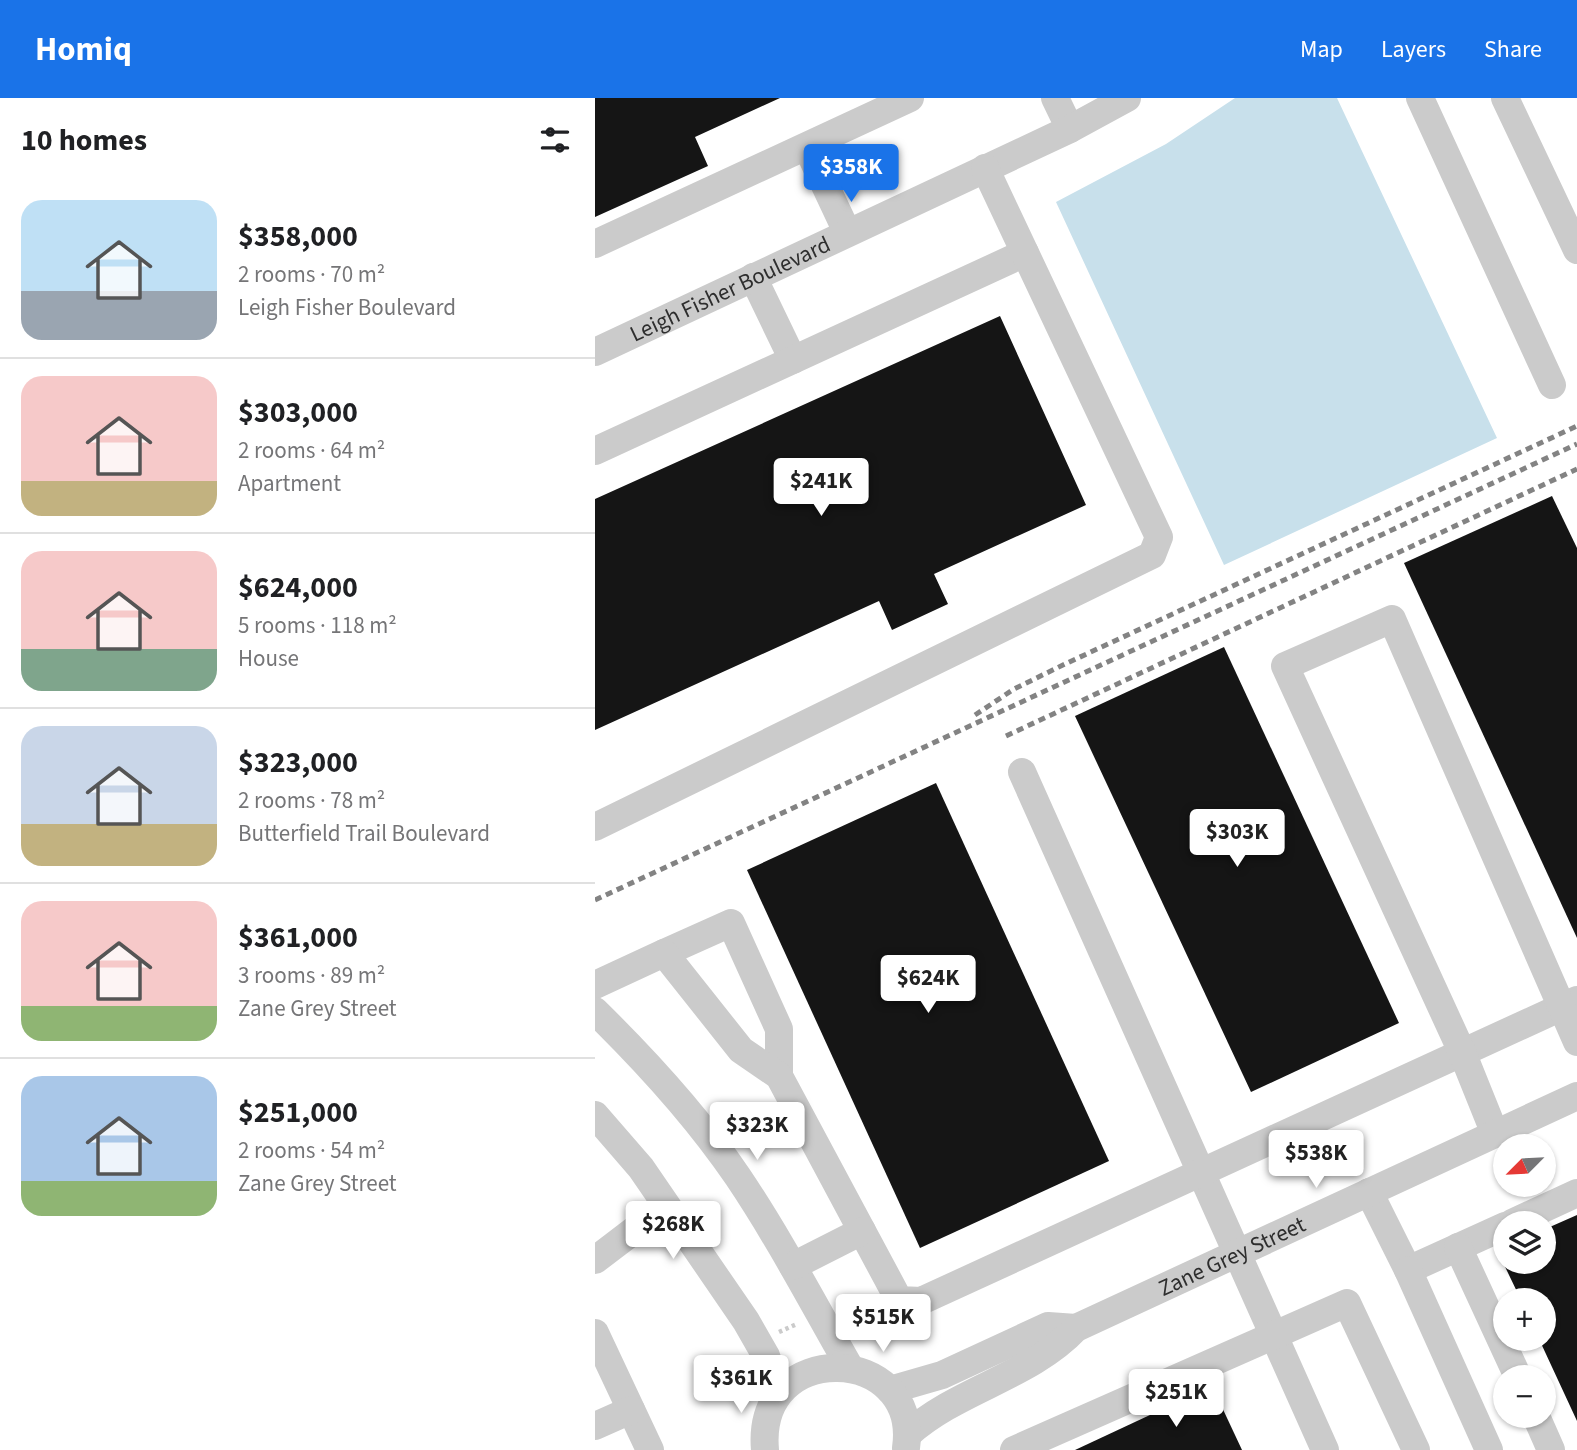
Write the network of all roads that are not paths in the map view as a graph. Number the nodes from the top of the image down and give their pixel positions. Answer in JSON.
{"nodes":[{"id":1,"x":911,"y":98,"type":"edge"},
{"id":2,"x":1055,"y":98,"type":"edge"},
{"id":3,"x":1127,"y":98,"type":"edge"},
{"id":4,"x":1420,"y":98,"type":"edge"},
{"id":5,"x":1505,"y":98,"type":"edge"},
{"id":6,"x":1070,"y":129,"type":"junction"},
{"id":7,"x":807,"y":147,"type":"junction"},
{"id":8,"x":985,"y":168,"type":"junction"},
{"id":9,"x":847,"y":232,"type":"junction"},
{"id":10,"x":595,"y":244,"type":"edge"},
{"id":11,"x":1577,"y":250,"type":"edge"},
{"id":12,"x":1025,"y":253,"type":"junction"},
{"id":13,"x":753,"y":277,"type":"junction"},
{"id":14,"x":595,"y":352,"type":"edge"},
{"id":15,"x":793,"y":359,"type":"junction"},
{"id":16,"x":1552,"y":385,"type":"dead end"},
{"id":17,"x":596,"y":448,"type":"edge"},
{"id":18,"x":1022,"y":772,"type":"dead end"},
{"id":19,"x":595,"y":827,"type":"edge"},
{"id":20,"x":664,"y":953,"type":"junction"},
{"id":21,"x":595,"y":985,"type":"edge"},
{"id":22,"x":1569,"y":1003,"type":"edge"},
{"id":23,"x":595,"y":1012,"type":"edge"},
{"id":24,"x":1577,"y":1042,"type":"edge"},
{"id":25,"x":1462,"y":1052,"type":"junction"},
{"id":26,"x":779,"y":1076,"type":"junction"},
{"id":27,"x":1577,"y":1096,"type":"edge"},
{"id":28,"x":595,"y":1115,"type":"edge"},
{"id":29,"x":1495,"y":1134,"type":"joint"},
{"id":30,"x":1493,"y":1135,"type":"edge"},
{"id":31,"x":1202,"y":1172,"type":"junction"},
{"id":32,"x":1369,"y":1192,"type":"junction"},
{"id":33,"x":1577,"y":1193,"type":"edge"},
{"id":34,"x":666,"y":1206,"type":"junction"},
{"id":35,"x":1538,"y":1211,"type":"edge"},
{"id":36,"x":862,"y":1231,"type":"junction"},
{"id":37,"x":1493,"y":1231,"type":"edge"},
{"id":38,"x":1458,"y":1247,"type":"junction"},
{"id":39,"x":1235,"y":1254,"type":"junction"},
{"id":40,"x":595,"y":1260,"type":"edge"},
{"id":41,"x":793,"y":1266,"type":"junction"},
{"id":42,"x":1408,"y":1269,"type":"junction"},
{"id":43,"x":1076,"y":1328,"type":"junction"},
{"id":44,"x":595,"y":1333,"type":"edge"},
{"id":45,"x":1273,"y":1336,"type":"junction"},
{"id":46,"x":1512,"y":1365,"type":"edge"},
{"id":47,"x":849,"y":1366,"type":"junction"},
{"id":48,"x":890,"y":1390,"type":"junction"},
{"id":49,"x":779,"y":1392,"type":"junction"},
{"id":50,"x":631,"y":1410,"type":"junction"},
{"id":51,"x":595,"y":1426,"type":"edge"},
{"id":52,"x":1541,"y":1428,"type":"edge"},
{"id":53,"x":764,"y":1438,"type":"edge"},
{"id":54,"x":907,"y":1442,"type":"edge"},
{"id":55,"x":650,"y":1450,"type":"edge"},
{"id":56,"x":747,"y":1450,"type":"edge"},
{"id":57,"x":1014,"y":1450,"type":"edge"},
{"id":58,"x":1325,"y":1450,"type":"edge"},
{"id":59,"x":1416,"y":1450,"type":"edge"},
{"id":60,"x":1489,"y":1450,"type":"edge"},
{"id":61,"x":1551,"y":1450,"type":"edge"}],
"edges":[{"from":1,"to":7,"type":"street"},
{"from":2,"to":6,"type":"street"},
{"from":3,"to":6,"type":"street","name":"Leigh Fisher Boulevard"},
{"from":4,"to":16,"type":"street"},
{"from":5,"to":11,"type":"street"},
{"from":6,"to":8,"type":"street","name":"Leigh Fisher Boulevard"},
{"from":7,"to":9,"type":"street"},
{"from":7,"to":10,"type":"street"},
{"from":8,"to":9,"type":"street","name":"Leigh Fisher Boulevard"},
{"from":8,"to":12,"type":"street"},
{"from":9,"to":13,"type":"street","name":"Leigh Fisher Boulevard"},
{"from":12,"to":15,"type":"street"},
{"from":12,"to":19,"type":"street"},
{"from":13,"to":14,"type":"street","name":"Leigh Fisher Boulevard"},
{"from":13,"to":15,"type":"street"},
{"from":15,"to":17,"type":"street"},
{"from":18,"to":31,"type":"street"},
{"from":20,"to":21,"type":"street"},
{"from":20,"to":26,"type":"street"},
{"from":20,"to":26,"type":"street"},
{"from":22,"to":24,"type":"street"},
{"from":22,"to":25,"type":"street"},
{"from":22,"to":25,"type":"street"},
{"from":23,"to":41,"type":"street"},
{"from":25,"to":29,"type":"street"},
{"from":25,"to":31,"type":"street"},
{"from":26,"to":36,"type":"street"},
{"from":27,"to":29,"type":"street","name":"Zane Grey Street"},
{"from":28,"to":34,"type":"street"},
{"from":30,"to":32,"type":"street","name":"Zane Grey Street"},
{"from":31,"to":36,"type":"street"},
{"from":31,"to":39,"type":"street"},
{"from":32,"to":39,"type":"street","name":"Zane Grey Street"},
{"from":32,"to":42,"type":"street"},
{"from":33,"to":35,"type":"street"},
{"from":34,"to":40,"type":"street"},
{"from":34,"to":49,"type":"street"},
{"from":36,"to":41,"type":"street"},
{"from":37,"to":38,"type":"street"},
{"from":38,"to":42,"type":"street"},
{"from":38,"to":46,"type":"street"},
{"from":39,"to":43,"type":"street","name":"Zane Grey Street"},
{"from":39,"to":45,"type":"street"},
{"from":41,"to":47,"type":"street"},
{"from":42,"to":60,"type":"street"},
{"from":43,"to":48,"type":"street","name":"Zane Grey Street"},
{"from":43,"to":54,"type":"street","name":"Zane Grey Street"},
{"from":44,"to":50,"type":"street"},
{"from":45,"to":57,"type":"street"},
{"from":45,"to":58,"type":"street"},
{"from":45,"to":59,"type":"street"},
{"from":47,"to":48,"type":"street"},
{"from":47,"to":49,"type":"street"},
{"from":48,"to":54,"type":"street"},
{"from":49,"to":53,"type":"street"},
{"from":50,"to":51,"type":"street"},
{"from":50,"to":55,"type":"street"},
{"from":52,"to":61,"type":"street"},
{"from":53,"to":56,"type":"street"}]}
